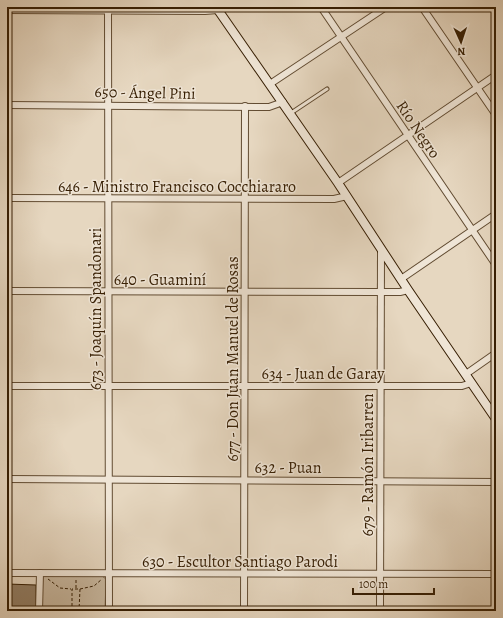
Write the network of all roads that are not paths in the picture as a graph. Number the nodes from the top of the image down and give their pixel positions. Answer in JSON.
{"nodes":[{"id":1,"x":321,"y":7,"type":"edge"},
{"id":2,"x":386,"y":7,"type":"edge"},
{"id":3,"x":422,"y":7,"type":"edge"},
{"id":4,"x":217,"y":8,"type":"edge"},
{"id":5,"x":108,"y":9,"type":"edge"},
{"id":6,"x":7,"y":10,"type":"edge"},
{"id":7,"x":342,"y":37,"type":"junction"},
{"id":8,"x":496,"y":75,"type":"edge"},
{"id":9,"x":270,"y":84,"type":"junction"},
{"id":10,"x":477,"y":88,"type":"junction"},
{"id":11,"x":327,"y":89,"type":"dead end"},
{"id":12,"x":283,"y":102,"type":"junction"},
{"id":13,"x":7,"y":105,"type":"edge"},
{"id":14,"x":108,"y":105,"type":"junction"},
{"id":15,"x":245,"y":106,"type":"junction"},
{"id":16,"x":290,"y":113,"type":"junction"},
{"id":17,"x":496,"y":115,"type":"edge"},
{"id":18,"x":408,"y":136,"type":"junction"},
{"id":19,"x":338,"y":183,"type":"junction"},
{"id":20,"x":347,"y":196,"type":"junction"},
{"id":21,"x":7,"y":198,"type":"edge"},
{"id":22,"x":108,"y":198,"type":"junction"},
{"id":23,"x":245,"y":199,"type":"junction"},
{"id":24,"x":496,"y":214,"type":"edge"},
{"id":25,"x":472,"y":230,"type":"junction"},
{"id":26,"x":381,"y":248,"type":"junction"},
{"id":27,"x":496,"y":265,"type":"edge"},
{"id":28,"x":401,"y":279,"type":"junction"},
{"id":29,"x":408,"y":290,"type":"junction"},
{"id":30,"x":7,"y":291,"type":"edge"},
{"id":31,"x":108,"y":292,"type":"junction"},
{"id":32,"x":244,"y":292,"type":"junction"},
{"id":33,"x":381,"y":292,"type":"junction"},
{"id":34,"x":496,"y":353,"type":"edge"},
{"id":35,"x":466,"y":374,"type":"junction"},
{"id":36,"x":471,"y":383,"type":"junction"},
{"id":37,"x":7,"y":386,"type":"edge"},
{"id":38,"x":108,"y":386,"type":"junction"},
{"id":39,"x":244,"y":386,"type":"junction"},
{"id":40,"x":380,"y":386,"type":"junction"},
{"id":41,"x":496,"y":420,"type":"edge"},
{"id":42,"x":7,"y":480,"type":"edge"},
{"id":43,"x":108,"y":480,"type":"junction"},
{"id":44,"x":245,"y":480,"type":"junction"},
{"id":45,"x":380,"y":480,"type":"junction"},
{"id":46,"x":496,"y":482,"type":"edge"},
{"id":47,"x":7,"y":573,"type":"edge"},
{"id":48,"x":40,"y":573,"type":"junction"},
{"id":49,"x":108,"y":573,"type":"junction"},
{"id":50,"x":244,"y":574,"type":"junction"},
{"id":51,"x":496,"y":574,"type":"edge"},
{"id":52,"x":380,"y":575,"type":"junction"},
{"id":53,"x":40,"y":611,"type":"edge"},
{"id":54,"x":108,"y":611,"type":"edge"},
{"id":55,"x":244,"y":611,"type":"edge"},
{"id":56,"x":380,"y":611,"type":"edge"}],
"edges":[{"from":1,"to":7,"type":"street","name":"Río Negro"},
{"from":2,"to":7,"type":"street"},
{"from":3,"to":10,"type":"street"},
{"from":4,"to":5,"type":"street"},
{"from":4,"to":9,"type":"main road"},
{"from":5,"to":6,"type":"street"},
{"from":5,"to":14,"type":"street","name":"673 - Joaquín Spandonari"},
{"from":7,"to":9,"type":"street"},
{"from":7,"to":18,"type":"street","name":"Río Negro"},
{"from":8,"to":10,"type":"street"},
{"from":9,"to":12,"type":"main road"},
{"from":10,"to":17,"type":"street"},
{"from":10,"to":18,"type":"street"},
{"from":11,"to":16,"type":"lane"},
{"from":12,"to":15,"type":"street","name":"650 - Ángel Pini"},
{"from":12,"to":16,"type":"main road"},
{"from":13,"to":14,"type":"street","name":"650 - Ángel Pini"},
{"from":14,"to":15,"type":"street","name":"650 - Ángel Pini"},
{"from":14,"to":22,"type":"street","name":"673 - Joaquín Spandonari"},
{"from":15,"to":23,"type":"street","name":"677 - Don Juan Manuel de Rosas"},
{"from":16,"to":19,"type":"main road"},
{"from":18,"to":19,"type":"street"},
{"from":18,"to":25,"type":"street","name":"Río Negro"},
{"from":19,"to":20,"type":"main road"},
{"from":20,"to":23,"type":"street","name":"646 - Ministro Francisco Cocchiararo"},
{"from":20,"to":26,"type":"main road"},
{"from":21,"to":22,"type":"street","name":"646 - Ministro Francisco Cocchiararo"},
{"from":22,"to":23,"type":"street","name":"646 - Ministro Francisco Cocchiararo"},
{"from":22,"to":31,"type":"street","name":"673 - Joaquín Spandonari"},
{"from":23,"to":32,"type":"street","name":"677 - Don Juan Manuel de Rosas"},
{"from":24,"to":25,"type":"street"},
{"from":25,"to":27,"type":"street","name":"Río Negro"},
{"from":25,"to":28,"type":"street"},
{"from":26,"to":28,"type":"main road"},
{"from":26,"to":33,"type":"street","name":"679 - Ramón Iribarren"},
{"from":28,"to":29,"type":"main road"},
{"from":29,"to":33,"type":"street","name":"640 - Guaminí"},
{"from":29,"to":35,"type":"main road"},
{"from":30,"to":31,"type":"street","name":"640 - Guaminí"},
{"from":31,"to":32,"type":"street","name":"640 - Guaminí"},
{"from":31,"to":38,"type":"street","name":"673 - Joaquín Spandonari"},
{"from":32,"to":33,"type":"street","name":"640 - Guaminí"},
{"from":32,"to":39,"type":"street","name":"677 - Don Juan Manuel de Rosas"},
{"from":33,"to":40,"type":"street","name":"679 - Ramón Iribarren"},
{"from":34,"to":35,"type":"street"},
{"from":35,"to":36,"type":"main road"},
{"from":36,"to":40,"type":"street","name":"634 - Juan de Garay"},
{"from":36,"to":41,"type":"main road"},
{"from":37,"to":38,"type":"street","name":"634 - Juan de Garay"},
{"from":38,"to":39,"type":"street","name":"634 - Juan de Garay"},
{"from":38,"to":43,"type":"street","name":"673 - Joaquín Spandonari"},
{"from":39,"to":40,"type":"street","name":"634 - Juan de Garay"},
{"from":39,"to":44,"type":"street","name":"677 - Don Juan Manuel de Rosas"},
{"from":40,"to":45,"type":"street","name":"679 - Ramón Iribarren"},
{"from":42,"to":43,"type":"street","name":"632 - Puan"},
{"from":43,"to":44,"type":"street","name":"632 - Puan"},
{"from":43,"to":49,"type":"street","name":"673 - Joaquín Spandonari"},
{"from":44,"to":45,"type":"street","name":"632 - Puan"},
{"from":44,"to":50,"type":"street","name":"677 - Don Juan Manuel de Rosas"},
{"from":45,"to":46,"type":"street","name":"632 - Puan"},
{"from":45,"to":52,"type":"street","name":"679 - Ramón Iribarren"},
{"from":47,"to":48,"type":"street","name":"630 - Escultor Santiago Parodi"},
{"from":48,"to":49,"type":"street","name":"630 - Escultor Santiago Parodi"},
{"from":48,"to":53,"type":"street"},
{"from":49,"to":50,"type":"street","name":"630 - Escultor Santiago Parodi"},
{"from":49,"to":54,"type":"street","name":"673 - Joaquín Spandonari"},
{"from":50,"to":52,"type":"street","name":"630 - Escultor Santiago Parodi"},
{"from":50,"to":55,"type":"street","name":"677 - Don Juan Manuel de Rosas"},
{"from":51,"to":52,"type":"street","name":"630 - Escultor Santiago Parodi"},
{"from":52,"to":56,"type":"street","name":"679 - Ramón Iribarren"}]}
